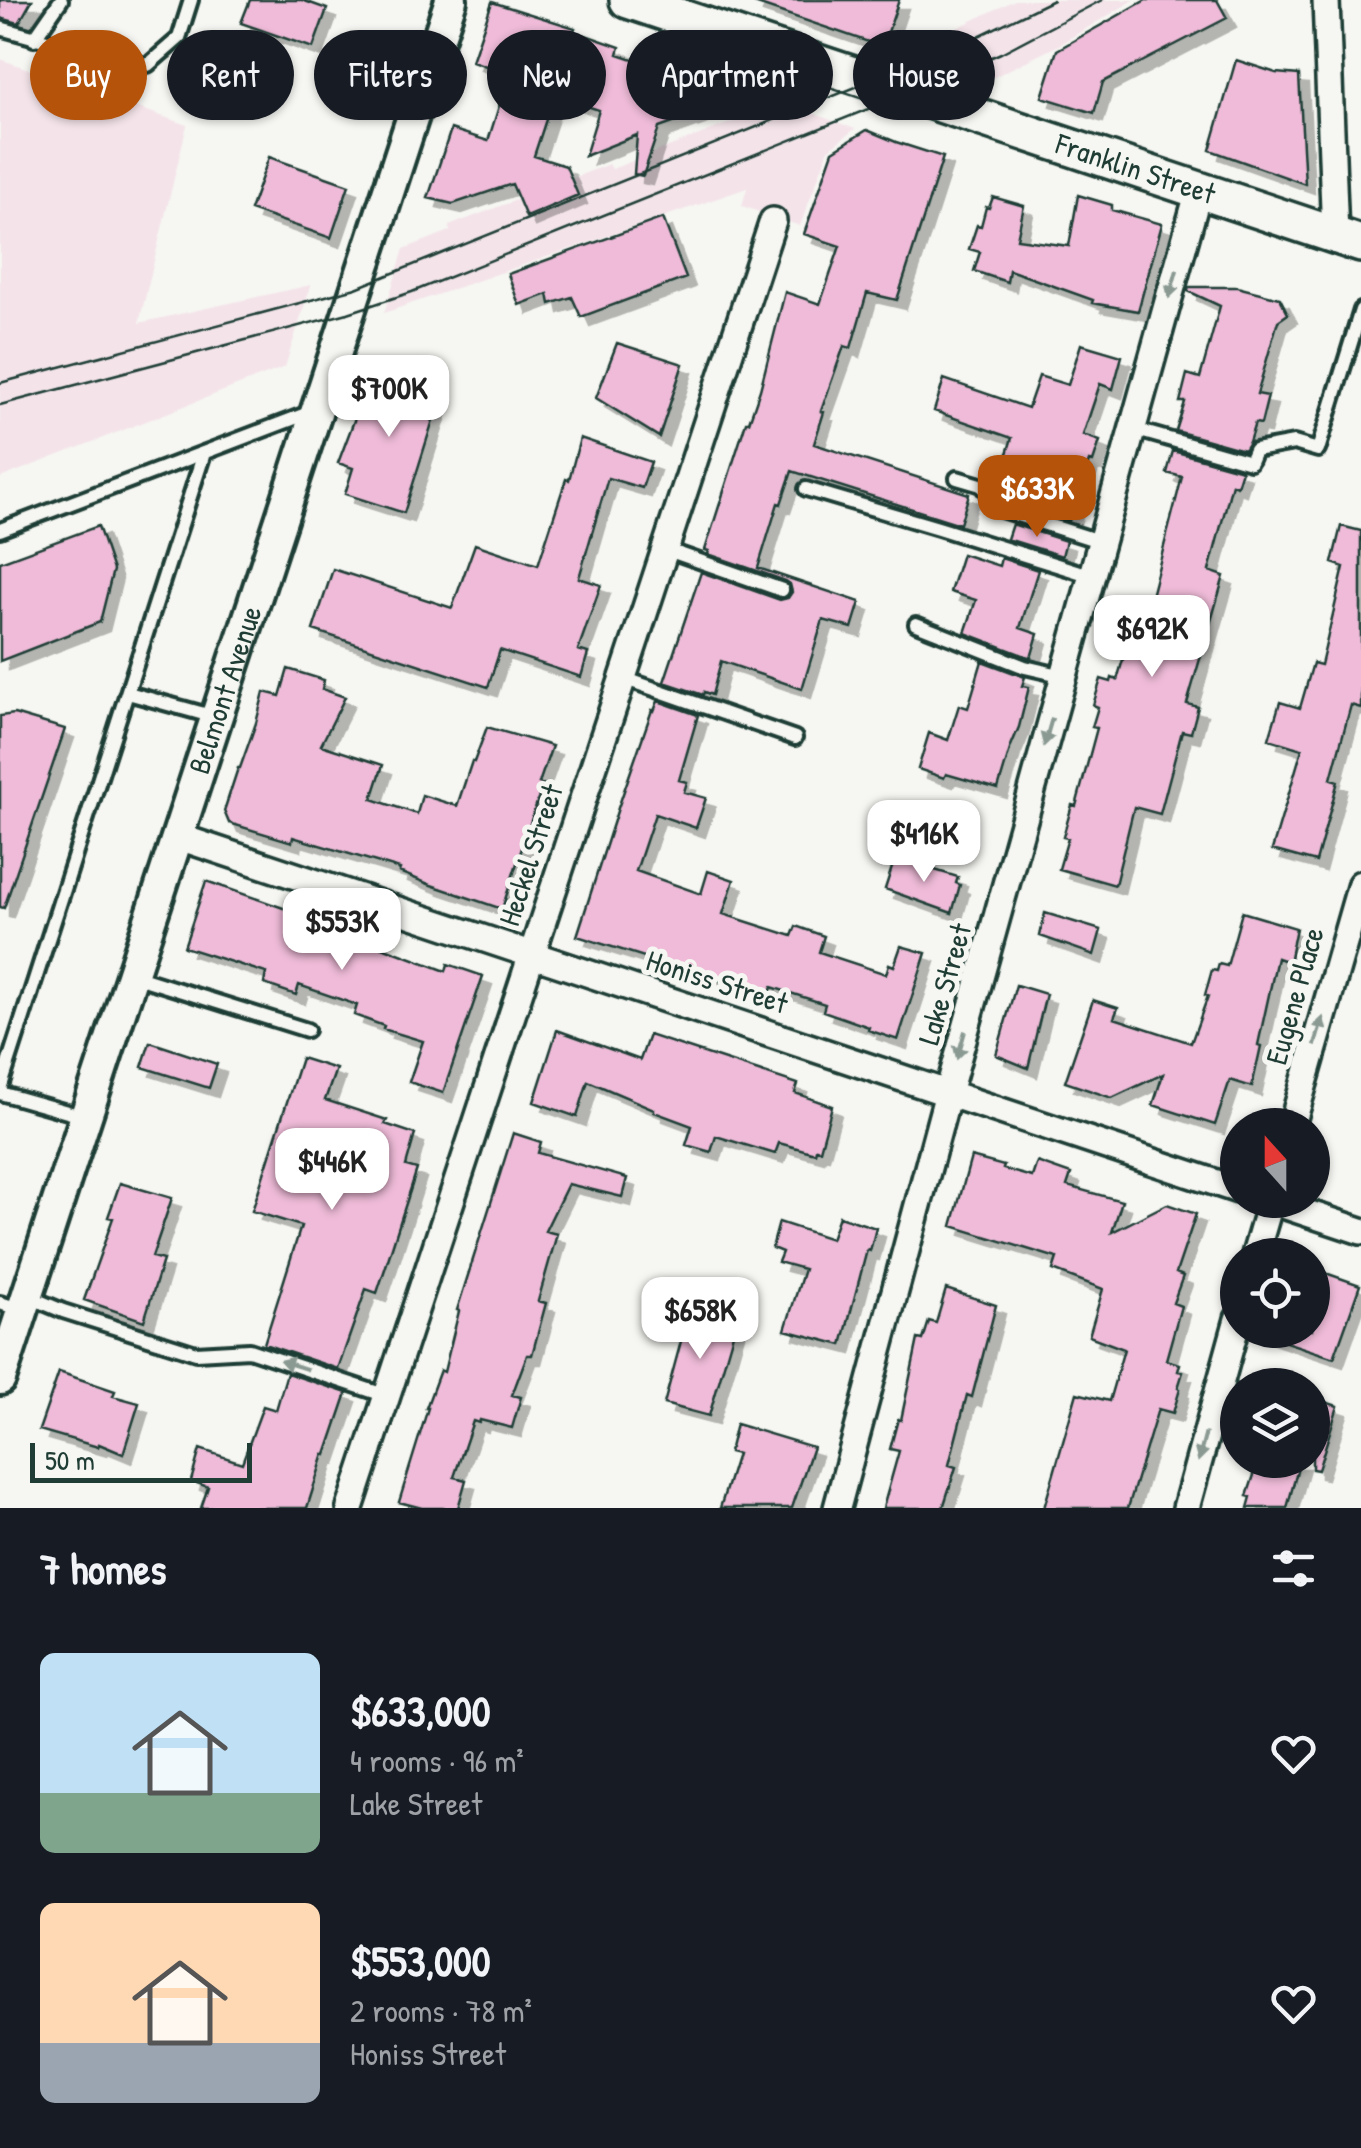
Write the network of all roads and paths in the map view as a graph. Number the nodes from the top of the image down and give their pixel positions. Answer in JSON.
{"nodes":[{"id":1,"x":61,"y":0,"type":"edge"},
{"id":2,"x":192,"y":0,"type":"edge"},
{"id":3,"x":450,"y":0,"type":"edge"},
{"id":4,"x":628,"y":0,"type":"edge"},
{"id":5,"x":1326,"y":0,"type":"edge"},
{"id":6,"x":0,"y":28,"type":"edge"},
{"id":7,"x":41,"y":30,"type":"edge"},
{"id":8,"x":30,"y":39,"type":"edge"},
{"id":9,"x":147,"y":65,"type":"edge"},
{"id":10,"x":1200,"y":190,"type":"junction"},
{"id":11,"x":773,"y":221,"type":"dead end"},
{"id":12,"x":1348,"y":240,"type":"edge"},
{"id":13,"x":1361,"y":310,"type":"edge"},
{"id":14,"x":316,"y":410,"type":"junction"},
{"id":15,"x":1133,"y":428,"type":"junction"},
{"id":16,"x":204,"y":454,"type":"junction"},
{"id":17,"x":957,"y":478,"type":"dead end"},
{"id":18,"x":806,"y":489,"type":"dead end"},
{"id":19,"x":0,"y":530,"type":"edge"},
{"id":20,"x":1102,"y":542,"type":"junction"},
{"id":21,"x":665,"y":549,"type":"junction"},
{"id":22,"x":1092,"y":576,"type":"junction"},
{"id":23,"x":782,"y":590,"type":"dead end"},
{"id":24,"x":916,"y":624,"type":"dead end"},
{"id":25,"x":1064,"y":676,"type":"junction"},
{"id":26,"x":623,"y":678,"type":"junction"},
{"id":27,"x":128,"y":693,"type":"junction"},
{"id":28,"x":215,"y":717,"type":"junction"},
{"id":29,"x":795,"y":738,"type":"dead end"},
{"id":30,"x":176,"y":836,"type":"junction"},
{"id":31,"x":1361,"y":884,"type":"edge"},
{"id":32,"x":532,"y":955,"type":"junction"},
{"id":33,"x":131,"y":975,"type":"junction"},
{"id":34,"x":306,"y":1030,"type":"dead end"},
{"id":35,"x":0,"y":1091,"type":"edge"},
{"id":36,"x":948,"y":1093,"type":"junction"},
{"id":37,"x":1297,"y":1108,"type":"edge"},
{"id":38,"x":85,"y":1118,"type":"junction"},
{"id":39,"x":1220,"y":1184,"type":"edge"},
{"id":40,"x":1323,"y":1218,"type":"edge"},
{"id":41,"x":1361,"y":1231,"type":"edge"},
{"id":42,"x":16,"y":1303,"type":"edge"},
{"id":43,"x":1230,"y":1348,"type":"edge"},
{"id":44,"x":0,"y":1378,"type":"edge"},
{"id":45,"x":387,"y":1396,"type":"junction"},
{"id":46,"x":350,"y":1508,"type":"edge"},
{"id":47,"x":837,"y":1508,"type":"edge"},
{"id":48,"x":1186,"y":1508,"type":"edge"}],
"edges":[{"from":1,"to":7,"type":"lane"},
{"from":2,"to":9,"type":"lane"},
{"from":3,"to":14,"type":"street","name":"Belmont Avenue"},
{"from":4,"to":10,"type":"main road","name":"Franklin Street"},
{"from":5,"to":12,"type":"street"},
{"from":6,"to":8,"type":"lane"},
{"from":10,"to":12,"type":"main road","name":"Franklin Street"},
{"from":10,"to":15,"type":"street","name":"Lake Street","one_way":true},
{"from":11,"to":21,"type":"street","name":"Heckel Street"},
{"from":13,"to":15,"type":"lane"},
{"from":14,"to":16,"type":"lane"},
{"from":14,"to":28,"type":"street","name":"Belmont Avenue"},
{"from":15,"to":20,"type":"street","name":"Lake Street"},
{"from":16,"to":19,"type":"lane"},
{"from":16,"to":27,"type":"lane"},
{"from":17,"to":20,"type":"lane"},
{"from":18,"to":22,"type":"lane"},
{"from":20,"to":22,"type":"street","name":"Lake Street"},
{"from":21,"to":23,"type":"lane"},
{"from":21,"to":26,"type":"street","name":"Heckel Street"},
{"from":22,"to":25,"type":"street","name":"Lake Street"},
{"from":24,"to":25,"type":"lane"},
{"from":25,"to":36,"type":"street","name":"Lake Street","one_way":true},
{"from":26,"to":29,"type":"lane"},
{"from":26,"to":32,"type":"street","name":"Heckel Street"},
{"from":27,"to":28,"type":"lane"},
{"from":27,"to":35,"type":"lane"},
{"from":28,"to":30,"type":"street","name":"Belmont Avenue"},
{"from":30,"to":32,"type":"street","name":"Honiss Street"},
{"from":30,"to":33,"type":"street","name":"Belmont Avenue"},
{"from":37,"to":31,"type":"street","name":"Eugene Place","one_way":true},
{"from":32,"to":36,"type":"street","name":"Honiss Street"},
{"from":32,"to":45,"type":"street","name":"Heckel Street"},
{"from":33,"to":34,"type":"lane"},
{"from":33,"to":38,"type":"street","name":"Belmont Avenue"},
{"from":35,"to":38,"type":"lane"},
{"from":36,"to":39,"type":"street","name":"Honiss Street"},
{"from":36,"to":47,"type":"street","name":"Lake Street"},
{"from":38,"to":42,"type":"street","name":"Belmont Avenue"},
{"from":40,"to":41,"type":"street"},
{"from":42,"to":44,"type":"street","name":"Belmont Avenue"},
{"from":45,"to":42,"type":"lane","one_way":true},
{"from":43,"to":48,"type":"street","one_way":true},
{"from":45,"to":46,"type":"street","name":"Heckel Street"}]}
